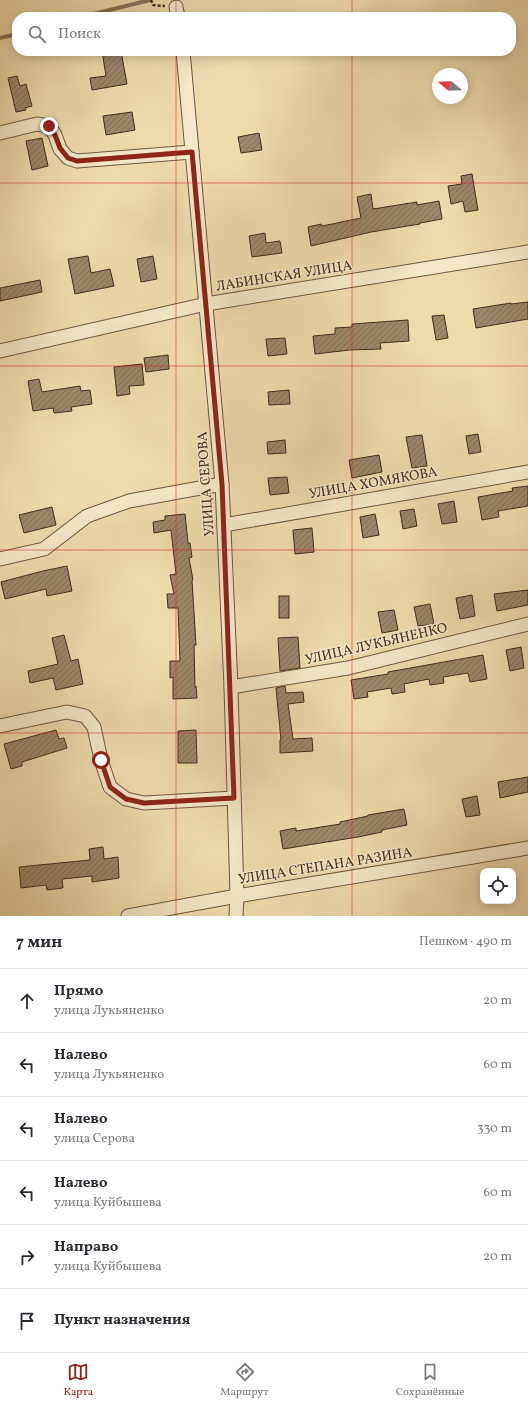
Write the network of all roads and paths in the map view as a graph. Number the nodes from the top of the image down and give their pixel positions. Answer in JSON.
{"nodes":[{"id":1,"x":151,"y":0,"type":"edge"},
{"id":2,"x":153,"y":5,"type":"dead end"},
{"id":3,"x":183,"y":56,"type":"edge"},
{"id":4,"x":0,"y":133,"type":"edge"},
{"id":5,"x":192,"y":152,"type":"junction"},
{"id":6,"x":528,"y":252,"type":"edge"},
{"id":7,"x":206,"y":304,"type":"junction"},
{"id":8,"x":0,"y":351,"type":"edge"},
{"id":9,"x":528,"y":472,"type":"edge"},
{"id":10,"x":222,"y":484,"type":"junction"},
{"id":11,"x":224,"y":525,"type":"junction"},
{"id":12,"x":0,"y":559,"type":"edge"},
{"id":13,"x":528,"y":624,"type":"edge"},
{"id":14,"x":230,"y":687,"type":"junction"},
{"id":15,"x":0,"y":726,"type":"edge"},
{"id":16,"x":234,"y":798,"type":"junction"},
{"id":17,"x":528,"y":848,"type":"edge"},
{"id":18,"x":237,"y":896,"type":"junction"},
{"id":19,"x":128,"y":916,"type":"edge"},
{"id":20,"x":236,"y":916,"type":"edge"}],
"edges":[{"from":1,"to":2,"type":"path"},
{"from":3,"to":5,"type":"street","name":"УЛИЦА СЕРОВА"},
{"from":4,"to":5,"type":"street"},
{"from":5,"to":7,"type":"street","name":"УЛИЦА СЕРОВА"},
{"from":6,"to":7,"type":"street","name":"ЛАБИНСКАЯ УЛИЦА"},
{"from":7,"to":8,"type":"street","name":"ЛАБИНСКАЯ УЛИЦА"},
{"from":7,"to":10,"type":"street","name":"УЛИЦА СЕРОВА"},
{"from":9,"to":11,"type":"street","name":"УЛИЦА ХОМЯКОВА"},
{"from":10,"to":11,"type":"street","name":"УЛИЦА СЕРОВА"},
{"from":10,"to":12,"type":"street"},
{"from":11,"to":14,"type":"street","name":"УЛИЦА СЕРОВА"},
{"from":13,"to":14,"type":"street","name":"УЛИЦА ЛУКЬЯНЕНКО"},
{"from":14,"to":16,"type":"street","name":"УЛИЦА СЕРОВА"},
{"from":15,"to":16,"type":"street"},
{"from":16,"to":18,"type":"street","name":"УЛИЦА СЕРОВА"},
{"from":17,"to":18,"type":"street","name":"УЛИЦА СТЕПАНА РАЗИНА"},
{"from":18,"to":19,"type":"street","name":"УЛИЦА СТЕПАНА РАЗИНА"},
{"from":18,"to":20,"type":"street","name":"УЛИЦА СЕРОВА"}]}
